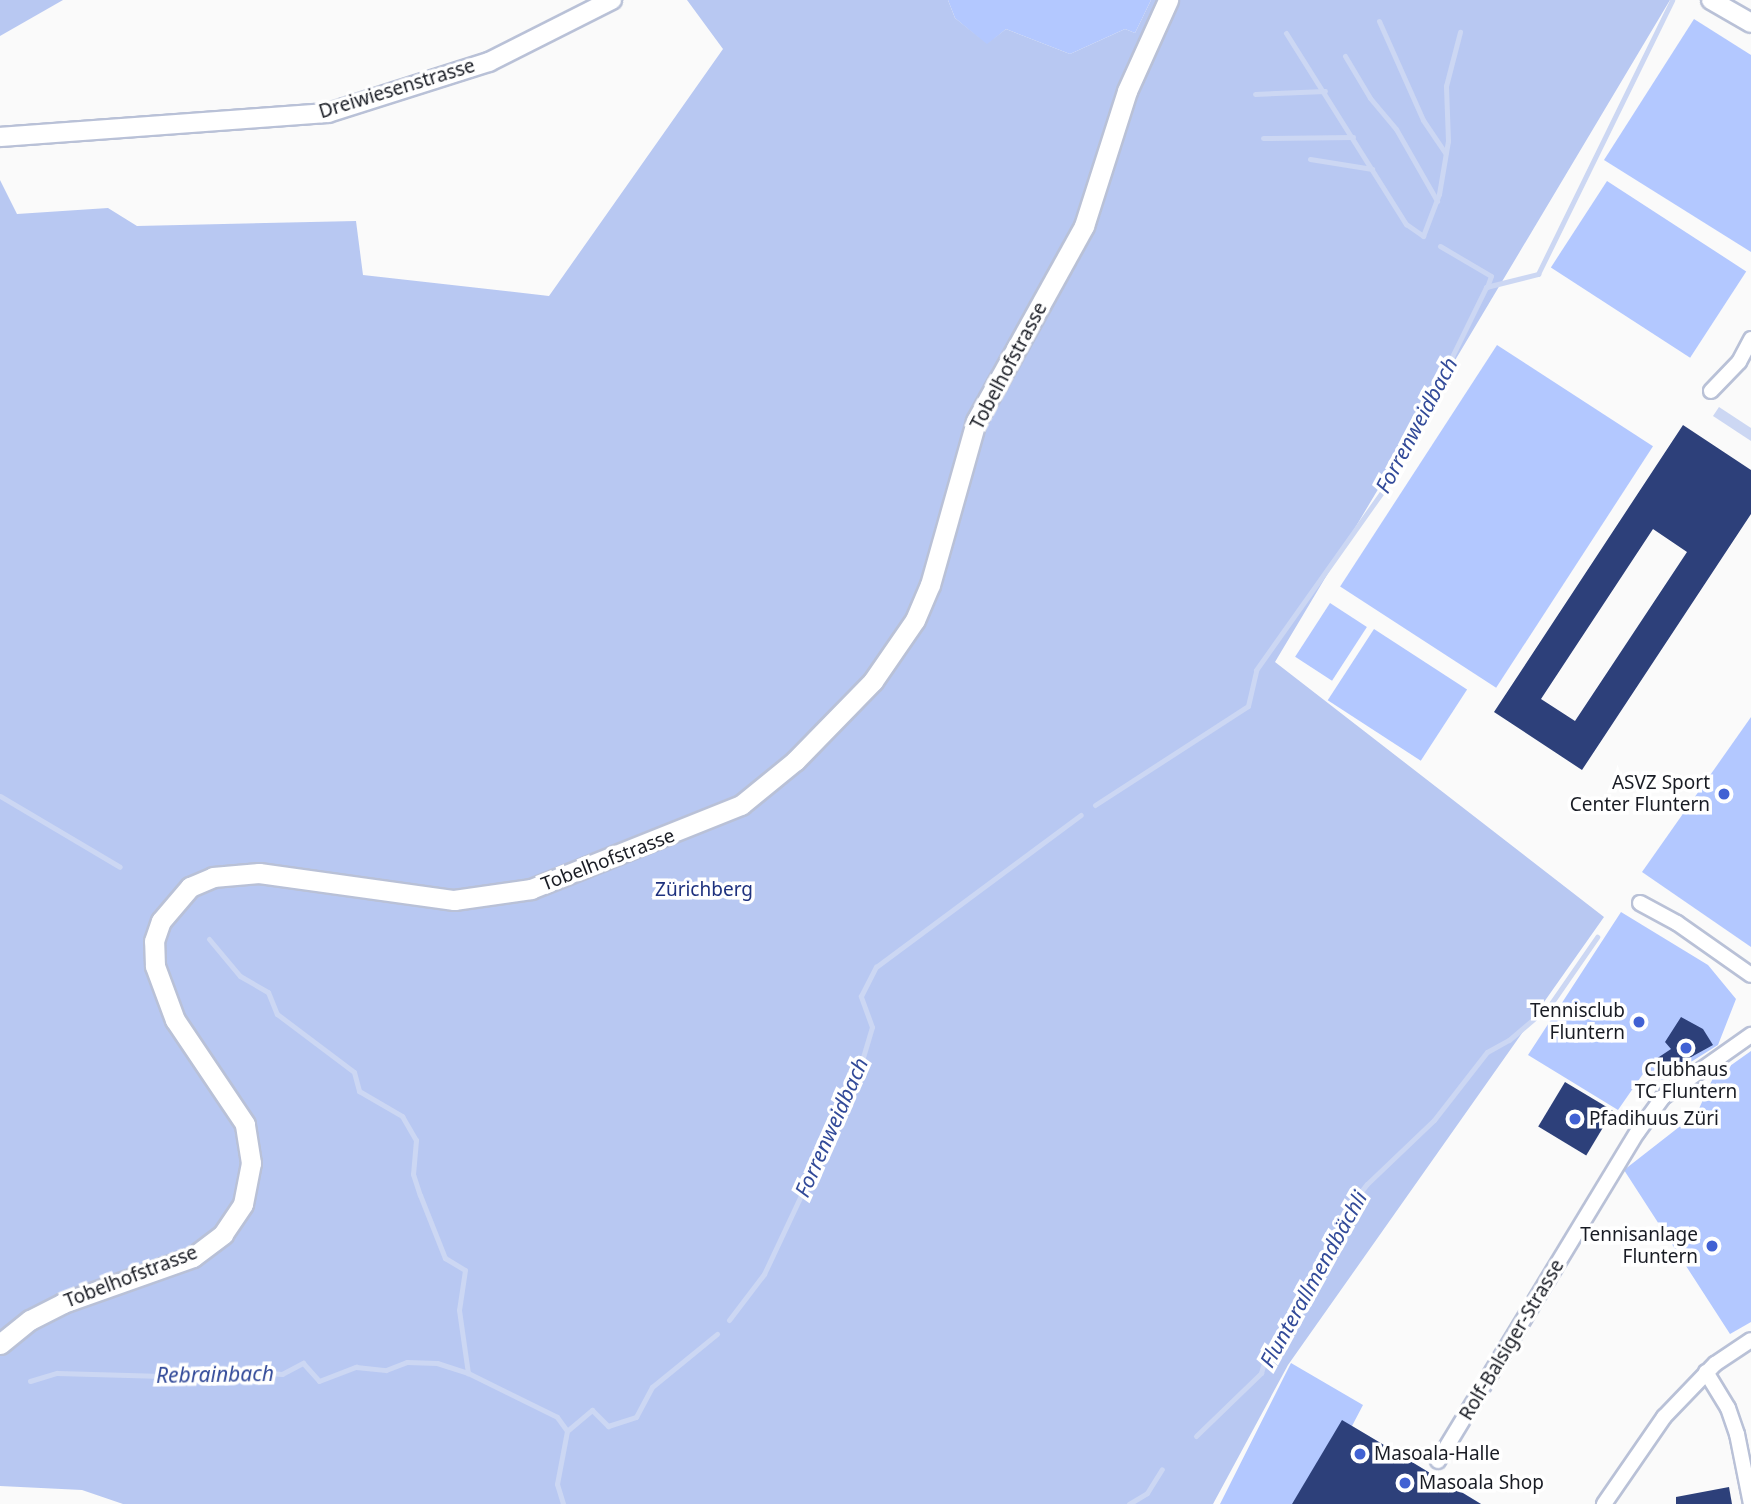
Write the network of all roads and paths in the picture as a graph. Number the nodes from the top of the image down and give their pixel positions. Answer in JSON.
{"nodes":[{"id":1,"x":612,"y":0,"type":"edge"},
{"id":2,"x":1168,"y":0,"type":"edge"},
{"id":3,"x":1711,"y":0,"type":"edge"},
{"id":4,"x":1751,"y":23,"type":"edge"},
{"id":5,"x":0,"y":136,"type":"edge"},
{"id":6,"x":1751,"y":339,"type":"edge"},
{"id":7,"x":1711,"y":391,"type":"dead end"},
{"id":8,"x":1640,"y":903,"type":"dead end"},
{"id":9,"x":1751,"y":975,"type":"edge"},
{"id":10,"x":1751,"y":1035,"type":"edge"},
{"id":11,"x":1751,"y":1340,"type":"edge"},
{"id":12,"x":0,"y":1344,"type":"edge"},
{"id":13,"x":1706,"y":1372,"type":"junction"},
{"id":14,"x":1438,"y":1461,"type":"dead end"},
{"id":15,"x":1604,"y":1504,"type":"edge"},
{"id":16,"x":1751,"y":1504,"type":"edge"}],
"edges":[{"from":1,"to":5,"type":"street","name":"Dreiwiesenstrasse"},
{"from":2,"to":12,"type":"main road","name":"Tobelhofstrasse"},
{"from":3,"to":4,"type":"street"},
{"from":6,"to":7,"type":"street"},
{"from":8,"to":9,"type":"street"},
{"from":10,"to":14,"type":"street","name":"Rolf-Balsiger-Strasse"},
{"from":11,"to":13,"type":"street"},
{"from":13,"to":15,"type":"street"},
{"from":13,"to":16,"type":"street"}]}
